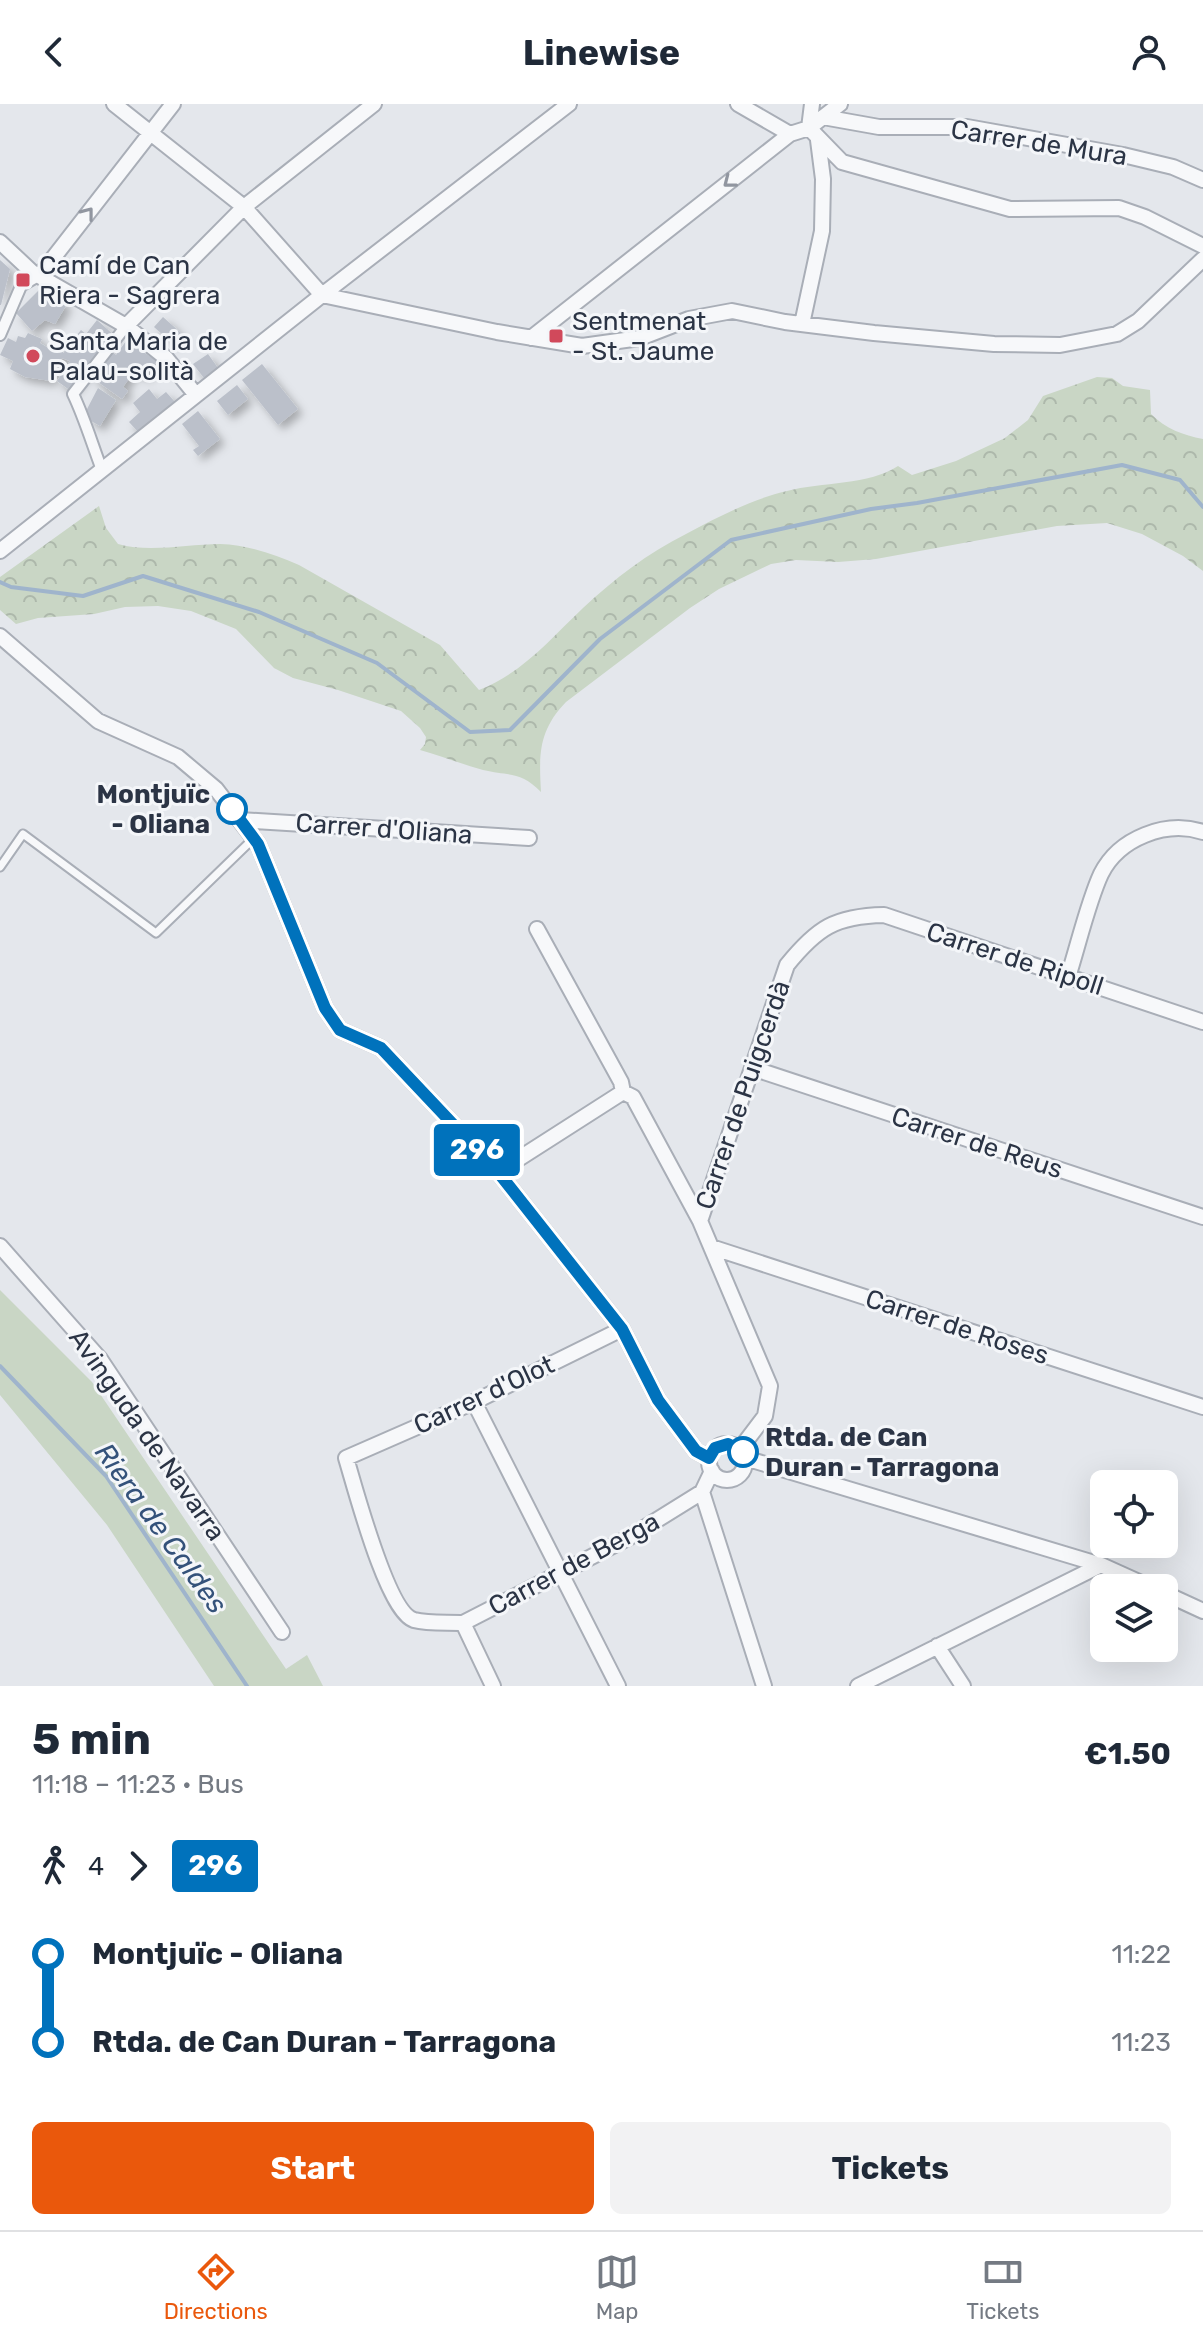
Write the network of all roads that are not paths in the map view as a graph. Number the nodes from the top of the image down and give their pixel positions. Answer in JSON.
{"nodes":[{"id":1,"x":114,"y":104,"type":"edge"},
{"id":2,"x":173,"y":104,"type":"edge"},
{"id":3,"x":374,"y":104,"type":"edge"},
{"id":4,"x":569,"y":104,"type":"edge"},
{"id":5,"x":738,"y":104,"type":"edge"},
{"id":6,"x":812,"y":104,"type":"edge"},
{"id":7,"x":840,"y":104,"type":"edge"},
{"id":8,"x":823,"y":117,"type":"junction"},
{"id":9,"x":150,"y":133,"type":"junction"},
{"id":10,"x":790,"y":134,"type":"junction"},
{"id":11,"x":813,"y":134,"type":"junction"},
{"id":12,"x":1203,"y":180,"type":"edge"},
{"id":13,"x":244,"y":207,"type":"junction"},
{"id":14,"x":0,"y":242,"type":"edge"},
{"id":15,"x":1203,"y":246,"type":"edge"},
{"id":16,"x":1203,"y":259,"type":"edge"},
{"id":17,"x":40,"y":275,"type":"junction"},
{"id":18,"x":322,"y":295,"type":"junction"},
{"id":19,"x":802,"y":324,"type":"junction"},
{"id":20,"x":126,"y":326,"type":"junction"},
{"id":21,"x":0,"y":335,"type":"edge"},
{"id":22,"x":531,"y":338,"type":"junction"},
{"id":23,"x":196,"y":395,"type":"junction"},
{"id":24,"x":102,"y":470,"type":"junction"},
{"id":25,"x":0,"y":551,"type":"edge"},
{"id":26,"x":0,"y":636,"type":"edge"},
{"id":27,"x":240,"y":820,"type":"junction"},
{"id":28,"x":1203,"y":832,"type":"edge"},
{"id":29,"x":254,"y":838,"type":"junction"},
{"id":30,"x":529,"y":838,"type":"dead end"},
{"id":31,"x":0,"y":867,"type":"edge"},
{"id":32,"x":826,"y":927,"type":"joint"},
{"id":33,"x":537,"y":929,"type":"dead end"},
{"id":34,"x":1068,"y":977,"type":"junction"},
{"id":35,"x":1203,"y":1022,"type":"edge"},
{"id":36,"x":752,"y":1068,"type":"junction"},
{"id":37,"x":623,"y":1092,"type":"junction"},
{"id":38,"x":498,"y":1172,"type":"junction"},
{"id":39,"x":1203,"y":1217,"type":"edge"},
{"id":40,"x":700,"y":1221,"type":"junction"},
{"id":41,"x":0,"y":1246,"type":"edge"},
{"id":42,"x":711,"y":1247,"type":"junction"},
{"id":43,"x":622,"y":1329,"type":"junction"},
{"id":44,"x":474,"y":1402,"type":"junction"},
{"id":45,"x":1203,"y":1407,"type":"edge"},
{"id":46,"x":742,"y":1453,"type":"junction"},
{"id":47,"x":710,"y":1465,"type":"junction"},
{"id":48,"x":702,"y":1492,"type":"junction"},
{"id":49,"x":1101,"y":1565,"type":"junction"},
{"id":50,"x":562,"y":1572,"type":"junction"},
{"id":51,"x":1121,"y":1574,"type":"edge"},
{"id":52,"x":1178,"y":1599,"type":"edge"},
{"id":53,"x":1203,"y":1611,"type":"edge"},
{"id":54,"x":463,"y":1623,"type":"junction"},
{"id":55,"x":282,"y":1632,"type":"dead end"},
{"id":56,"x":937,"y":1646,"type":"junction"},
{"id":57,"x":493,"y":1686,"type":"edge"},
{"id":58,"x":618,"y":1686,"type":"edge"},
{"id":59,"x":764,"y":1686,"type":"edge"},
{"id":60,"x":858,"y":1686,"type":"edge"},
{"id":61,"x":963,"y":1686,"type":"edge"}],
"edges":[{"from":1,"to":9,"type":"street"},
{"from":2,"to":9,"type":"street"},
{"from":3,"to":13,"type":"street"},
{"from":4,"to":18,"type":"street"},
{"from":5,"to":10,"type":"street"},
{"from":6,"to":11,"type":"street"},
{"from":7,"to":8,"type":"street"},
{"from":8,"to":11,"type":"street"},
{"from":8,"to":12,"type":"street","name":"Carrer de Mura"},
{"from":9,"to":13,"type":"street"},
{"from":17,"to":9,"type":"street","one_way":true},
{"from":10,"to":11,"type":"street"},
{"from":10,"to":22,"type":"street","one_way":true},
{"from":11,"to":15,"type":"street"},
{"from":11,"to":19,"type":"street"},
{"from":13,"to":18,"type":"street"},
{"from":13,"to":20,"type":"street"},
{"from":14,"to":17,"type":"street"},
{"from":16,"to":19,"type":"street"},
{"from":17,"to":20,"type":"street"},
{"from":17,"to":21,"type":"street"},
{"from":18,"to":22,"type":"street"},
{"from":18,"to":23,"type":"street"},
{"from":19,"to":22,"type":"street"},
{"from":20,"to":23,"type":"street"},
{"from":20,"to":24,"type":"street"},
{"from":23,"to":24,"type":"street"},
{"from":24,"to":25,"type":"street"},
{"from":26,"to":27,"type":"street"},
{"from":27,"to":29,"type":"street"},
{"from":27,"to":30,"type":"street","name":"Carrer d'Oliana"},
{"from":28,"to":34,"type":"street"},
{"from":29,"to":31,"type":"lane"},
{"from":29,"to":38,"type":"street"},
{"from":32,"to":34,"type":"street","name":"Carrer de Ripoll"},
{"from":32,"to":36,"type":"street","name":"Carrer de Puigcerdà"},
{"from":33,"to":37,"type":"street"},
{"from":34,"to":35,"type":"street","name":"Carrer de Ripoll"},
{"from":36,"to":39,"type":"street","name":"Carrer de Reus"},
{"from":36,"to":40,"type":"street","name":"Carrer de Puigcerdà"},
{"from":37,"to":38,"type":"street"},
{"from":37,"to":40,"type":"street"},
{"from":38,"to":43,"type":"street"},
{"from":40,"to":42,"type":"street","name":"Carrer de Puigcerdà"},
{"from":41,"to":55,"type":"street","name":"Avinguda de Navarra"},
{"from":42,"to":45,"type":"street","name":"Carrer de Roses"},
{"from":42,"to":46,"type":"street","name":"Carrer de Puigcerdà"},
{"from":43,"to":44,"type":"street","name":"Carrer d'Olot"},
{"from":43,"to":47,"type":"street"},
{"from":44,"to":50,"type":"street"},
{"from":44,"to":54,"type":"street","name":"Carrer d'Olot"},
{"from":46,"to":47,"type":"street"},
{"from":46,"to":47,"type":"street"},
{"from":46,"to":49,"type":"street"},
{"from":47,"to":48,"type":"street"},
{"from":48,"to":50,"type":"street","name":"Carrer de Berga"},
{"from":48,"to":59,"type":"street"},
{"from":49,"to":51,"type":"street"},
{"from":49,"to":56,"type":"street"},
{"from":50,"to":54,"type":"street","name":"Carrer de Berga"},
{"from":50,"to":58,"type":"street"},
{"from":52,"to":53,"type":"street"},
{"from":54,"to":57,"type":"street","name":"Carrer de Berga"},
{"from":56,"to":60,"type":"street"},
{"from":56,"to":61,"type":"street"}]}
